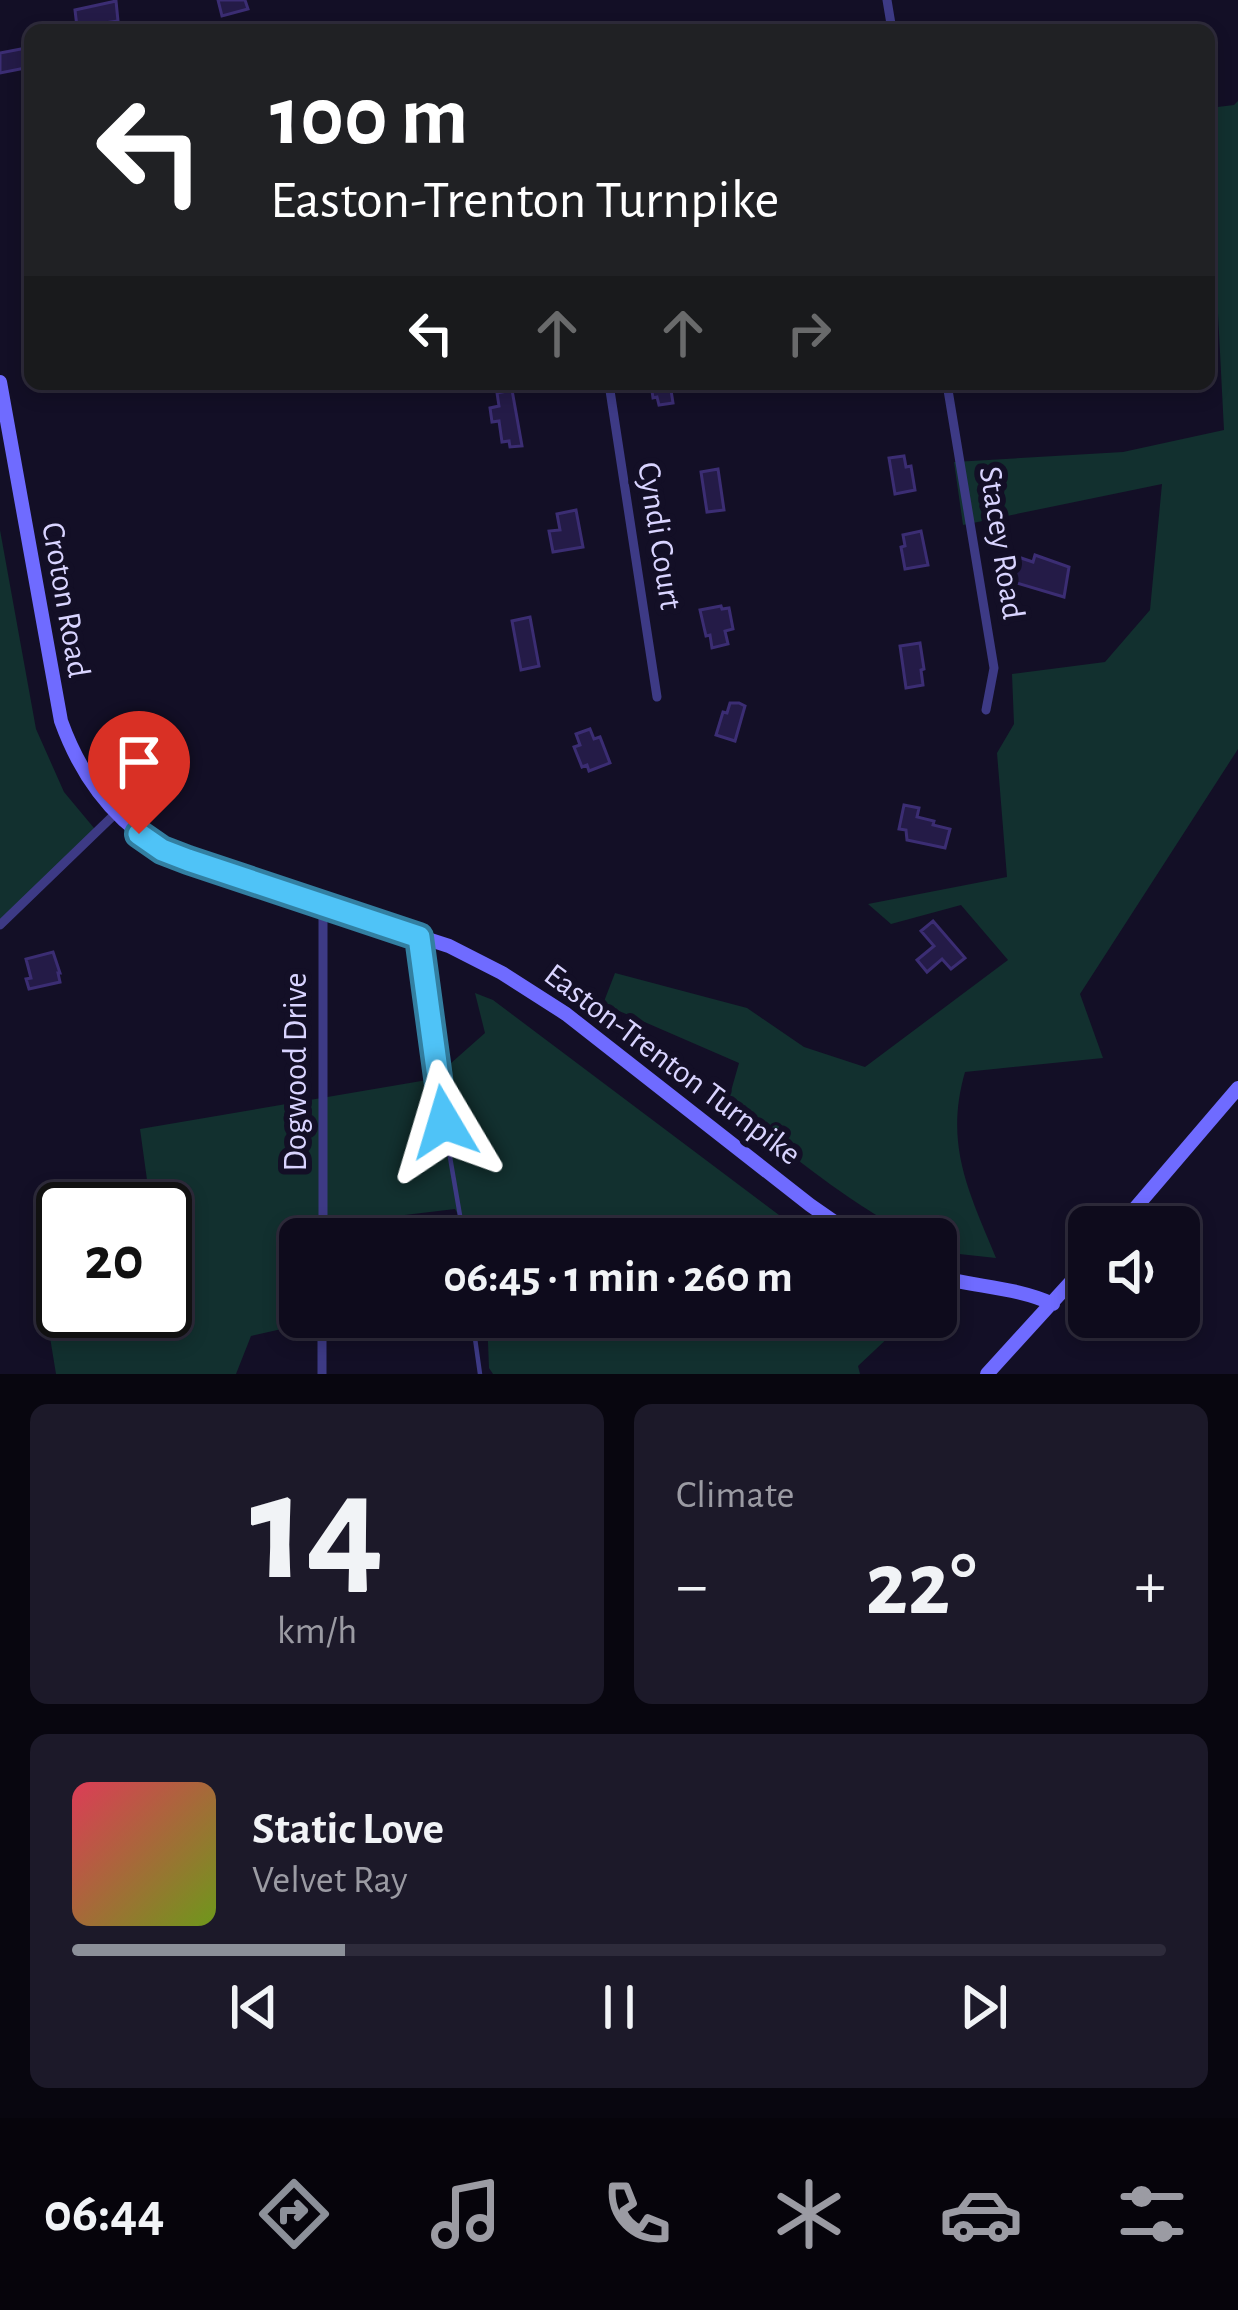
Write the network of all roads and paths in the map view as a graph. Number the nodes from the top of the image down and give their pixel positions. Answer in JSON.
{"nodes":[{"id":1,"x":0,"y":382,"type":"edge"},
{"id":2,"x":610,"y":390,"type":"edge"},
{"id":3,"x":948,"y":390,"type":"edge"},
{"id":4,"x":657,"y":697,"type":"dead end"},
{"id":5,"x":986,"y":710,"type":"dead end"},
{"id":6,"x":115,"y":814,"type":"junction"},
{"id":7,"x":323,"y":904,"type":"junction"},
{"id":8,"x":0,"y":925,"type":"edge"},
{"id":9,"x":419,"y":937,"type":"junction"},
{"id":10,"x":1238,"y":1088,"type":"edge"},
{"id":11,"x":1137,"y":1206,"type":"edge"},
{"id":12,"x":323,"y":1218,"type":"edge"},
{"id":13,"x":460,"y":1218,"type":"edge"},
{"id":14,"x":829,"y":1218,"type":"edge"},
{"id":15,"x":957,"y":1282,"type":"edge"},
{"id":16,"x":1068,"y":1286,"type":"edge"},
{"id":17,"x":1053,"y":1304,"type":"junction"},
{"id":18,"x":322,"y":1338,"type":"edge"},
{"id":19,"x":475,"y":1338,"type":"edge"},
{"id":20,"x":322,"y":1374,"type":"edge"},
{"id":21,"x":480,"y":1374,"type":"edge"},
{"id":22,"x":987,"y":1374,"type":"edge"}],
"edges":[{"from":1,"to":6,"type":"main road","name":"Croton Road"},
{"from":2,"to":4,"type":"street","name":"Cyndi Court"},
{"from":3,"to":5,"type":"street","name":"Stacey Road"},
{"from":6,"to":7,"type":"main road","name":"Easton-Trenton Turnpike"},
{"from":6,"to":8,"type":"street"},
{"from":7,"to":9,"type":"main road","name":"Easton-Trenton Turnpike"},
{"from":7,"to":12,"type":"street","name":"Dogwood Drive"},
{"from":9,"to":13,"type":"lane"},
{"from":9,"to":14,"type":"main road","name":"Easton-Trenton Turnpike"},
{"from":10,"to":11,"type":"main road"},
{"from":15,"to":17,"type":"main road"},
{"from":16,"to":17,"type":"main road"},
{"from":17,"to":22,"type":"main road"},
{"from":18,"to":20,"type":"street"},
{"from":19,"to":21,"type":"lane"}]}
